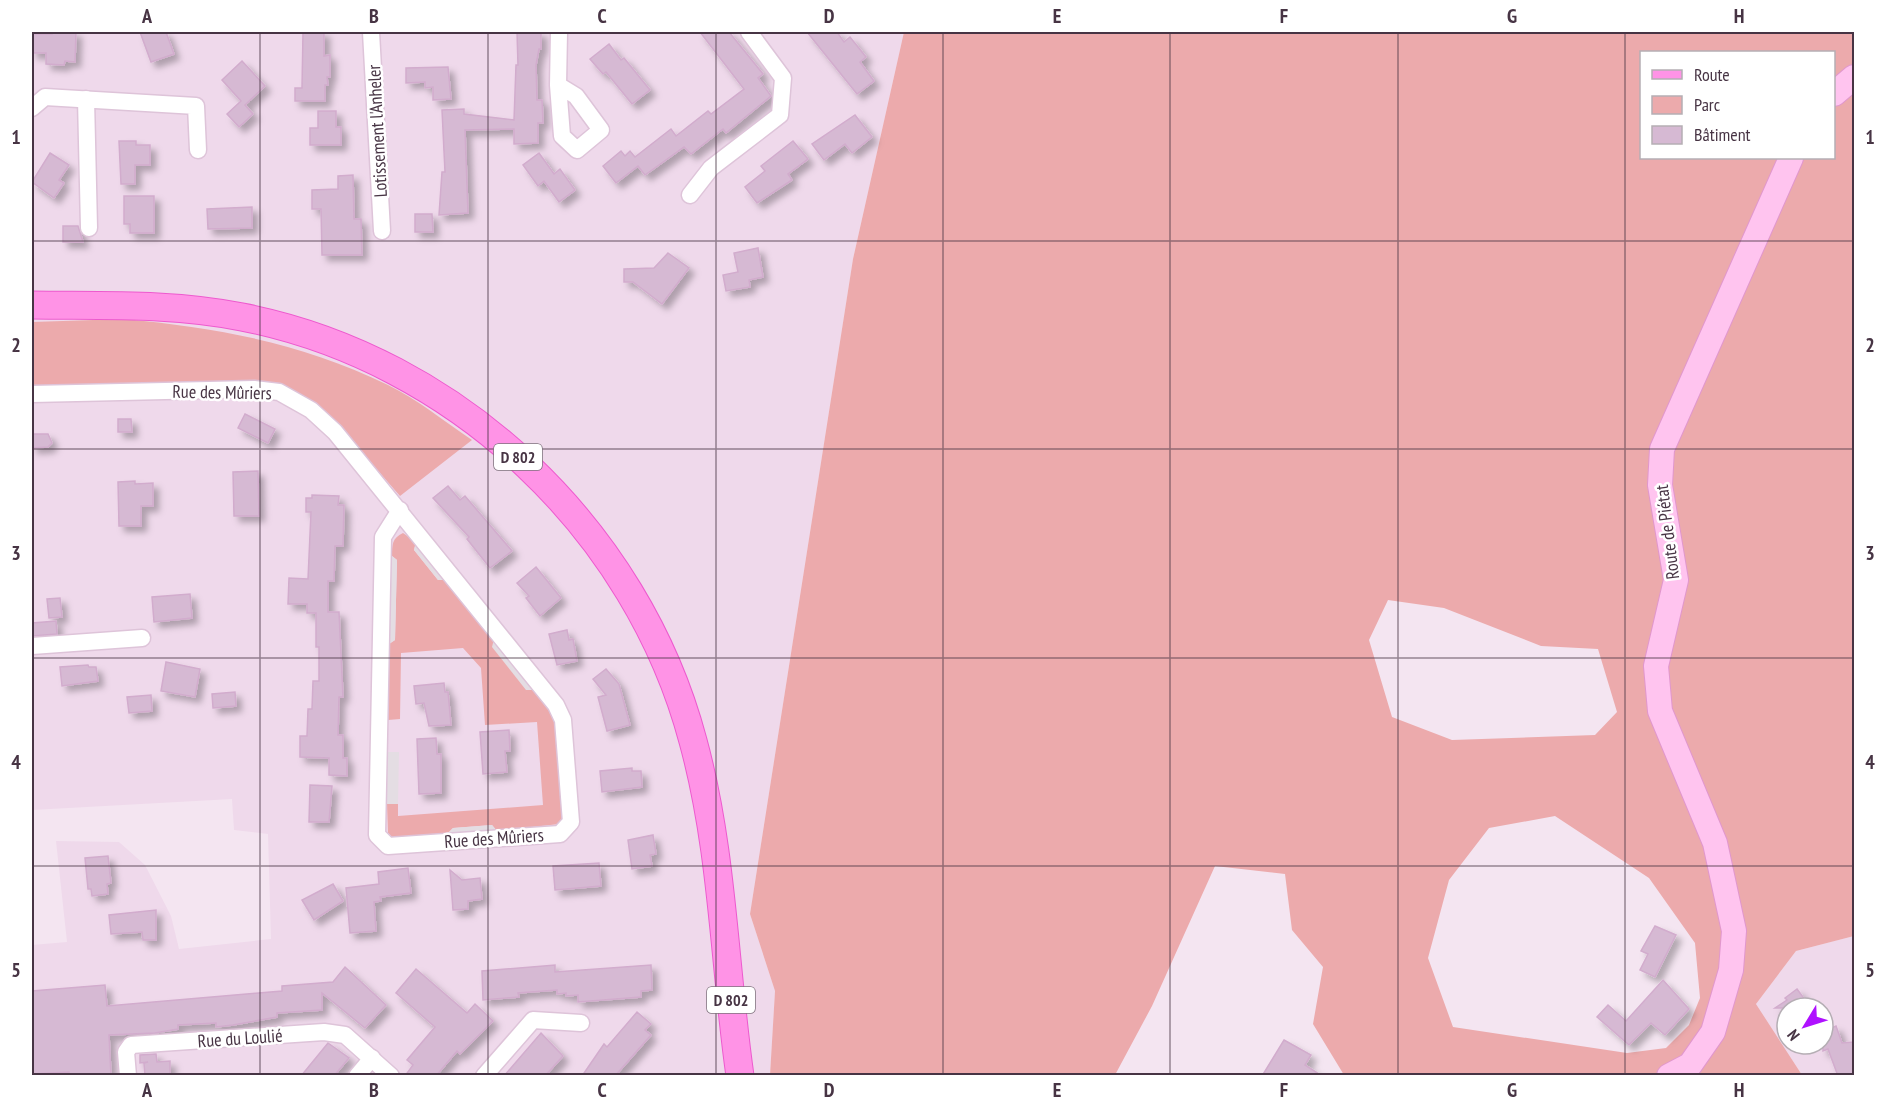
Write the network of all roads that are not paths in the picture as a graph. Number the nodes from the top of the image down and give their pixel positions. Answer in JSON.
{"nodes":[{"id":1,"x":371,"y":32,"type":"edge"},
{"id":2,"x":559,"y":32,"type":"edge"},
{"id":3,"x":749,"y":32,"type":"edge"},
{"id":4,"x":1854,"y":77,"type":"edge"},
{"id":5,"x":558,"y":85,"type":"dead end"},
{"id":6,"x":1835,"y":92,"type":"edge"},
{"id":7,"x":86,"y":99,"type":"junction"},
{"id":8,"x":32,"y":108,"type":"edge"},
{"id":9,"x":198,"y":150,"type":"dead end"},
{"id":10,"x":1791,"y":159,"type":"edge"},
{"id":11,"x":690,"y":195,"type":"dead end"},
{"id":12,"x":89,"y":228,"type":"dead end"},
{"id":13,"x":382,"y":231,"type":"dead end"},
{"id":14,"x":32,"y":305,"type":"edge"},
{"id":15,"x":32,"y":394,"type":"edge"},
{"id":16,"x":400,"y":510,"type":"junction"},
{"id":17,"x":142,"y":638,"type":"dead end"},
{"id":18,"x":32,"y":646,"type":"edge"},
{"id":19,"x":581,"y":1023,"type":"dead end"},
{"id":20,"x":372,"y":1058,"type":"junction"},
{"id":21,"x":128,"y":1076,"type":"edge"},
{"id":22,"x":357,"y":1076,"type":"edge"},
{"id":23,"x":390,"y":1076,"type":"edge"},
{"id":24,"x":484,"y":1076,"type":"edge"},
{"id":25,"x":740,"y":1076,"type":"edge"},
{"id":26,"x":1669,"y":1076,"type":"edge"}],
"edges":[{"from":1,"to":13,"type":"street","name":"Lotissement l'Anheler"},
{"from":2,"to":5,"type":"street"},
{"from":3,"to":11,"type":"street"},
{"from":4,"to":6,"type":"street"},
{"from":7,"to":8,"type":"street"},
{"from":7,"to":9,"type":"street"},
{"from":7,"to":12,"type":"street"},
{"from":10,"to":26,"type":"street","name":"Route de Piétat"},
{"from":14,"to":25,"type":"main road","number":"D 802"},
{"from":15,"to":16,"type":"street","name":"Rue des Mûriers"},
{"from":16,"to":16,"type":"street","name":"Rue des Mûriers"},
{"from":17,"to":18,"type":"street"},
{"from":19,"to":24,"type":"street"},
{"from":20,"to":21,"type":"street","name":"Rue du Loulié"},
{"from":20,"to":22,"type":"street"},
{"from":20,"to":23,"type":"street","name":"Rue du Loulié"}]}
